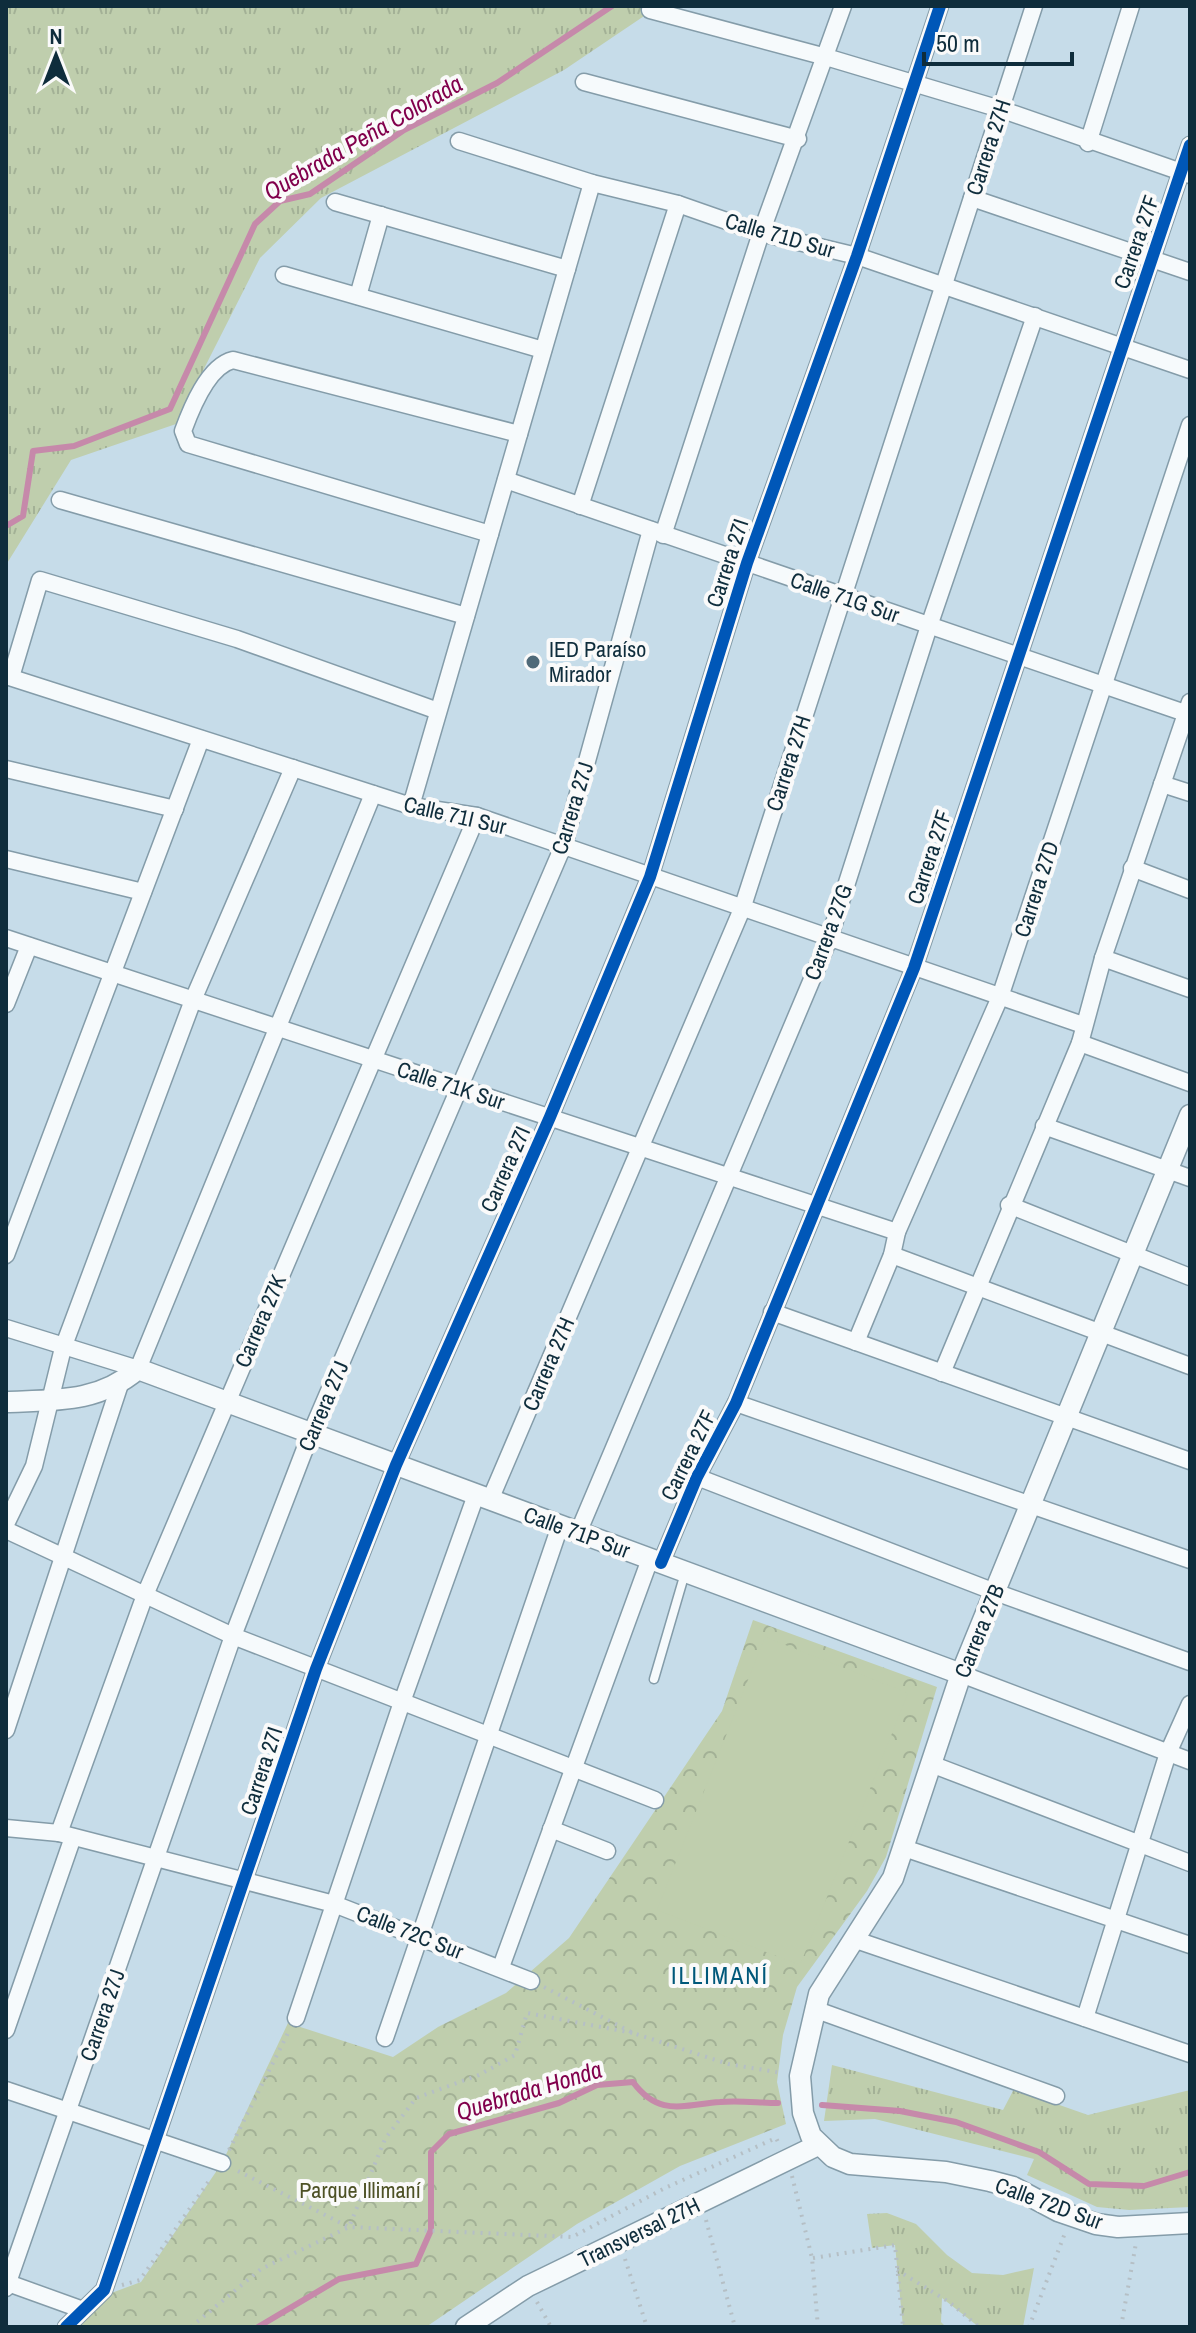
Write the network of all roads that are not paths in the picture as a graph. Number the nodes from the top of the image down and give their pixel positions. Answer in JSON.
{"nodes":[{"id":1,"x":843,"y":6,"type":"edge"},
{"id":2,"x":940,"y":6,"type":"edge"},
{"id":3,"x":1034,"y":6,"type":"edge"},
{"id":4,"x":1131,"y":6,"type":"edge"},
{"id":5,"x":650,"y":10,"type":"dead end"},
{"id":6,"x":826,"y":57,"type":"junction"},
{"id":7,"x":584,"y":82,"type":"dead end"},
{"id":8,"x":914,"y":83,"type":"junction"},
{"id":9,"x":1000,"y":109,"type":"junction"},
{"id":10,"x":798,"y":139,"type":"junction"},
{"id":11,"x":459,"y":141,"type":"dead end"},
{"id":12,"x":1088,"y":143,"type":"junction"},
{"id":13,"x":1190,"y":145,"type":"edge"},
{"id":14,"x":1186,"y":174,"type":"edge"},
{"id":15,"x":592,"y":183,"type":"junction"},
{"id":16,"x":972,"y":198,"type":"junction"},
{"id":17,"x":335,"y":202,"type":"dead end"},
{"id":18,"x":678,"y":204,"type":"junction"},
{"id":19,"x":381,"y":215,"type":"junction"},
{"id":20,"x":761,"y":233,"type":"junction"},
{"id":21,"x":857,"y":256,"type":"junction"},
{"id":22,"x":1150,"y":259,"type":"junction"},
{"id":23,"x":567,"y":269,"type":"junction"},
{"id":24,"x":1190,"y":272,"type":"edge"},
{"id":25,"x":284,"y":275,"type":"dead end"},
{"id":26,"x":942,"y":283,"type":"junction"},
{"id":27,"x":358,"y":296,"type":"junction"},
{"id":28,"x":1035,"y":316,"type":"junction"},
{"id":29,"x":1120,"y":348,"type":"junction"},
{"id":30,"x":543,"y":350,"type":"junction"},
{"id":31,"x":1190,"y":370,"type":"edge"},
{"id":32,"x":1190,"y":425,"type":"edge"},
{"id":33,"x":519,"y":434,"type":"junction"},
{"id":34,"x":506,"y":480,"type":"junction"},
{"id":35,"x":60,"y":500,"type":"dead end"},
{"id":36,"x":580,"y":506,"type":"junction"},
{"id":37,"x":657,"y":532,"type":"junction"},
{"id":38,"x":490,"y":534,"type":"junction"},
{"id":39,"x":747,"y":563,"type":"junction"},
{"id":40,"x":841,"y":595,"type":"junction"},
{"id":41,"x":466,"y":616,"type":"junction"},
{"id":42,"x":929,"y":626,"type":"junction"},
{"id":43,"x":1016,"y":657,"type":"junction"},
{"id":44,"x":8,"y":676,"type":"edge"},
{"id":45,"x":1102,"y":685,"type":"junction"},
{"id":46,"x":1188,"y":708,"type":"edge"},
{"id":47,"x":438,"y":711,"type":"junction"},
{"id":48,"x":201,"y":739,"type":"junction"},
{"id":49,"x":293,"y":768,"type":"junction"},
{"id":50,"x":6,"y":769,"type":"edge"},
{"id":51,"x":1162,"y":784,"type":"junction"},
{"id":52,"x":1190,"y":793,"type":"edge"},
{"id":53,"x":373,"y":794,"type":"junction"},
{"id":54,"x":411,"y":806,"type":"junction"},
{"id":55,"x":175,"y":809,"type":"junction"},
{"id":56,"x":477,"y":816,"type":"junction"},
{"id":57,"x":564,"y":844,"type":"junction"},
{"id":58,"x":6,"y":859,"type":"edge"},
{"id":59,"x":1132,"y":868,"type":"junction"},
{"id":60,"x":650,"y":877,"type":"junction"},
{"id":61,"x":1190,"y":890,"type":"edge"},
{"id":62,"x":143,"y":892,"type":"junction"},
{"id":63,"x":742,"y":909,"type":"junction"},
{"id":64,"x":6,"y":938,"type":"edge"},
{"id":65,"x":829,"y":939,"type":"junction"},
{"id":66,"x":29,"y":946,"type":"junction"},
{"id":67,"x":1103,"y":958,"type":"junction"},
{"id":68,"x":914,"y":968,"type":"junction"},
{"id":69,"x":115,"y":974,"type":"junction"},
{"id":70,"x":1190,"y":989,"type":"edge"},
{"id":71,"x":1000,"y":997,"type":"junction"},
{"id":72,"x":193,"y":1000,"type":"junction"},
{"id":73,"x":6,"y":1004,"type":"edge"},
{"id":74,"x":1083,"y":1025,"type":"junction"},
{"id":75,"x":278,"y":1028,"type":"junction"},
{"id":76,"x":1080,"y":1043,"type":"junction"},
{"id":77,"x":371,"y":1058,"type":"junction"},
{"id":78,"x":1190,"y":1083,"type":"edge"},
{"id":79,"x":462,"y":1088,"type":"junction"},
{"id":80,"x":1190,"y":1115,"type":"edge"},
{"id":81,"x":550,"y":1117,"type":"junction"},
{"id":82,"x":1044,"y":1126,"type":"junction"},
{"id":83,"x":639,"y":1147,"type":"junction"},
{"id":84,"x":1167,"y":1170,"type":"junction"},
{"id":85,"x":727,"y":1176,"type":"junction"},
{"id":86,"x":1190,"y":1178,"type":"edge"},
{"id":87,"x":814,"y":1205,"type":"junction"},
{"id":88,"x":1009,"y":1205,"type":"junction"},
{"id":89,"x":897,"y":1232,"type":"junction"},
{"id":90,"x":6,"y":1255,"type":"edge"},
{"id":91,"x":892,"y":1255,"type":"junction"},
{"id":92,"x":1132,"y":1256,"type":"junction"},
{"id":93,"x":1190,"y":1277,"type":"edge"},
{"id":94,"x":976,"y":1288,"type":"junction"},
{"id":95,"x":772,"y":1312,"type":"junction"},
{"id":96,"x":6,"y":1328,"type":"edge"},
{"id":97,"x":1100,"y":1335,"type":"junction"},
{"id":98,"x":856,"y":1342,"type":"junction"},
{"id":99,"x":63,"y":1348,"type":"junction"},
{"id":100,"x":1190,"y":1366,"type":"edge"},
{"id":101,"x":138,"y":1369,"type":"junction"},
{"id":102,"x":942,"y":1373,"type":"junction"},
{"id":103,"x":120,"y":1384,"type":"junction"},
{"id":104,"x":51,"y":1400,"type":"junction"},
{"id":105,"x":6,"y":1402,"type":"edge"},
{"id":106,"x":226,"y":1402,"type":"junction"},
{"id":107,"x":736,"y":1403,"type":"junction"},
{"id":108,"x":1066,"y":1417,"type":"junction"},
{"id":109,"x":311,"y":1433,"type":"junction"},
{"id":110,"x":1190,"y":1461,"type":"edge"},
{"id":111,"x":396,"y":1465,"type":"junction"},
{"id":112,"x":697,"y":1477,"type":"junction"},
{"id":113,"x":483,"y":1497,"type":"junction"},
{"id":114,"x":1030,"y":1507,"type":"junction"},
{"id":115,"x":6,"y":1527,"type":"edge"},
{"id":116,"x":569,"y":1529,"type":"junction"},
{"id":117,"x":63,"y":1557,"type":"junction"},
{"id":118,"x":1190,"y":1560,"type":"edge"},
{"id":119,"x":656,"y":1561,"type":"junction"},
{"id":120,"x":685,"y":1572,"type":"junction"},
{"id":121,"x":995,"y":1592,"type":"junction"},
{"id":122,"x":145,"y":1595,"type":"junction"},
{"id":123,"x":233,"y":1636,"type":"junction"},
{"id":124,"x":1190,"y":1662,"type":"edge"},
{"id":125,"x":316,"y":1669,"type":"junction"},
{"id":126,"x":961,"y":1674,"type":"junction"},
{"id":127,"x":654,"y":1679,"type":"dead end"},
{"id":128,"x":402,"y":1702,"type":"junction"},
{"id":129,"x":1190,"y":1704,"type":"edge"},
{"id":130,"x":6,"y":1730,"type":"edge"},
{"id":131,"x":487,"y":1735,"type":"junction"},
{"id":132,"x":1168,"y":1753,"type":"junction"},
{"id":133,"x":1190,"y":1761,"type":"edge"},
{"id":134,"x":931,"y":1764,"type":"junction"},
{"id":135,"x":573,"y":1768,"type":"junction"},
{"id":136,"x":655,"y":1800,"type":"dead end"},
{"id":137,"x":6,"y":1828,"type":"edge"},
{"id":138,"x":551,"y":1829,"type":"junction"},
{"id":139,"x":66,"y":1835,"type":"junction"},
{"id":140,"x":1139,"y":1844,"type":"junction"},
{"id":141,"x":904,"y":1848,"type":"junction"},
{"id":142,"x":607,"y":1851,"type":"dead end"},
{"id":143,"x":156,"y":1860,"type":"junction"},
{"id":144,"x":1190,"y":1863,"type":"edge"},
{"id":145,"x":245,"y":1880,"type":"junction"},
{"id":146,"x":334,"y":1904,"type":"junction"},
{"id":147,"x":1116,"y":1920,"type":"junction"},
{"id":148,"x":420,"y":1939,"type":"junction"},
{"id":149,"x":853,"y":1939,"type":"junction"},
{"id":150,"x":1190,"y":1945,"type":"edge"},
{"id":151,"x":501,"y":1967,"type":"junction"},
{"id":152,"x":531,"y":1981,"type":"road end"},
{"id":153,"x":814,"y":2009,"type":"junction"},
{"id":154,"x":296,"y":2018,"type":"dead end"},
{"id":155,"x":1085,"y":2018,"type":"junction"},
{"id":156,"x":6,"y":2030,"type":"edge"},
{"id":157,"x":385,"y":2038,"type":"dead end"},
{"id":158,"x":1190,"y":2054,"type":"edge"},
{"id":159,"x":6,"y":2090,"type":"edge"},
{"id":160,"x":1056,"y":2096,"type":"dead end"},
{"id":161,"x":68,"y":2112,"type":"junction"},
{"id":162,"x":155,"y":2138,"type":"junction"},
{"id":163,"x":818,"y":2145,"type":"junction"},
{"id":164,"x":222,"y":2163,"type":"road end"},
{"id":165,"x":1190,"y":2223,"type":"edge"},
{"id":166,"x":7,"y":2286,"type":"edge"},
{"id":167,"x":83,"y":2310,"type":"junction"},
{"id":168,"x":66,"y":2327,"type":"edge"},
{"id":169,"x":466,"y":2327,"type":"edge"}],
"edges":[{"from":1,"to":6,"type":"street","name":"Carrera 27J"},
{"from":2,"to":8,"type":"street","name":"Carrera 27I"},
{"from":3,"to":9,"type":"street","name":"Carrera 27H"},
{"from":4,"to":12,"type":"street"},
{"from":5,"to":6,"type":"street"},
{"from":6,"to":8,"type":"street"},
{"from":6,"to":10,"type":"street","name":"Carrera 27J"},
{"from":7,"to":10,"type":"street"},
{"from":8,"to":9,"type":"street"},
{"from":8,"to":21,"type":"street","name":"Carrera 27I"},
{"from":9,"to":12,"type":"street"},
{"from":9,"to":16,"type":"street","name":"Carrera 27H"},
{"from":10,"to":20,"type":"street","name":"Carrera 27J"},
{"from":11,"to":15,"type":"street","name":"Calle 71D Sur"},
{"from":12,"to":14,"type":"street"},
{"from":13,"to":14,"type":"street","name":"Carrera 27F"},
{"from":14,"to":22,"type":"street","name":"Carrera 27F"},
{"from":15,"to":18,"type":"street","name":"Calle 71D Sur"},
{"from":15,"to":23,"type":"street"},
{"from":16,"to":22,"type":"street"},
{"from":16,"to":26,"type":"street","name":"Carrera 27H"},
{"from":17,"to":19,"type":"street"},
{"from":18,"to":20,"type":"street","name":"Calle 71D Sur"},
{"from":18,"to":36,"type":"street"},
{"from":19,"to":23,"type":"street"},
{"from":19,"to":27,"type":"street"},
{"from":20,"to":21,"type":"street","name":"Calle 71D Sur"},
{"from":20,"to":37,"type":"street","name":"Carrera 27J"},
{"from":21,"to":26,"type":"street","name":"Calle 71D Sur"},
{"from":21,"to":39,"type":"street","name":"Carrera 27I"},
{"from":22,"to":24,"type":"street"},
{"from":22,"to":29,"type":"street","name":"Carrera 27F"},
{"from":23,"to":30,"type":"street"},
{"from":25,"to":27,"type":"street"},
{"from":26,"to":28,"type":"street","name":"Calle 71D Sur"},
{"from":26,"to":40,"type":"street","name":"Carrera 27H"},
{"from":27,"to":30,"type":"street"},
{"from":28,"to":29,"type":"street","name":"Calle 71D Sur"},
{"from":28,"to":42,"type":"street","name":"Carrera 27G"},
{"from":29,"to":31,"type":"street","name":"Calle 71D Sur"},
{"from":29,"to":43,"type":"street","name":"Carrera 27F"},
{"from":30,"to":33,"type":"street"},
{"from":32,"to":45,"type":"street","name":"Carrera 27D"},
{"from":33,"to":34,"type":"street"},
{"from":33,"to":38,"type":"street"},
{"from":34,"to":36,"type":"street","name":"Calle 71G Sur"},
{"from":34,"to":38,"type":"street"},
{"from":35,"to":41,"type":"street"},
{"from":36,"to":37,"type":"street","name":"Calle 71G Sur"},
{"from":37,"to":39,"type":"street","name":"Calle 71G Sur"},
{"from":37,"to":57,"type":"street","name":"Carrera 27J"},
{"from":38,"to":41,"type":"street"},
{"from":39,"to":40,"type":"street","name":"Calle 71G Sur"},
{"from":39,"to":60,"type":"street","name":"Carrera 27I"},
{"from":40,"to":42,"type":"street","name":"Calle 71G Sur"},
{"from":40,"to":63,"type":"street","name":"Carrera 27H"},
{"from":41,"to":47,"type":"street"},
{"from":42,"to":43,"type":"street","name":"Calle 71G Sur"},
{"from":42,"to":65,"type":"street","name":"Carrera 27G"},
{"from":43,"to":45,"type":"street","name":"Calle 71G Sur"},
{"from":43,"to":68,"type":"street","name":"Carrera 27F"},
{"from":44,"to":47,"type":"street"},
{"from":44,"to":48,"type":"street","name":"Calle 71I Sur"},
{"from":45,"to":46,"type":"street","name":"Calle 71G Sur"},
{"from":45,"to":71,"type":"street","name":"Carrera 27D"},
{"from":46,"to":51,"type":"street"},
{"from":47,"to":54,"type":"street"},
{"from":48,"to":49,"type":"street","name":"Calle 71I Sur"},
{"from":48,"to":55,"type":"street"},
{"from":49,"to":53,"type":"street","name":"Calle 71I Sur"},
{"from":49,"to":72,"type":"street"},
{"from":50,"to":55,"type":"street"},
{"from":51,"to":52,"type":"street"},
{"from":51,"to":59,"type":"street"},
{"from":53,"to":54,"type":"street","name":"Calle 71I Sur"},
{"from":53,"to":75,"type":"street"},
{"from":54,"to":56,"type":"street","name":"Calle 71I Sur"},
{"from":55,"to":62,"type":"street"},
{"from":56,"to":57,"type":"street","name":"Calle 71I Sur"},
{"from":56,"to":77,"type":"street","name":"Carrera 27K"},
{"from":57,"to":60,"type":"street","name":"Calle 71I Sur"},
{"from":57,"to":79,"type":"street","name":"Carrera 27J"},
{"from":58,"to":62,"type":"street"},
{"from":59,"to":61,"type":"street"},
{"from":59,"to":67,"type":"street"},
{"from":60,"to":63,"type":"street","name":"Calle 71I Sur"},
{"from":60,"to":81,"type":"street","name":"Carrera 27I"},
{"from":62,"to":69,"type":"street"},
{"from":63,"to":65,"type":"street","name":"Calle 71I Sur"},
{"from":63,"to":83,"type":"street","name":"Carrera 27H"},
{"from":64,"to":66,"type":"street","name":"Calle 71K Sur"},
{"from":65,"to":68,"type":"street","name":"Calle 71I Sur"},
{"from":65,"to":85,"type":"street","name":"Carrera 27G"},
{"from":66,"to":69,"type":"street","name":"Calle 71K Sur"},
{"from":66,"to":73,"type":"street"},
{"from":67,"to":70,"type":"street"},
{"from":67,"to":74,"type":"street"},
{"from":68,"to":71,"type":"street","name":"Calle 71I Sur"},
{"from":68,"to":87,"type":"street","name":"Carrera 27F"},
{"from":69,"to":72,"type":"street","name":"Calle 71K Sur"},
{"from":69,"to":90,"type":"street"},
{"from":71,"to":74,"type":"street","name":"Calle 71I Sur"},
{"from":71,"to":89,"type":"street","name":"Carrera 27D"},
{"from":72,"to":75,"type":"street","name":"Calle 71K Sur"},
{"from":72,"to":99,"type":"street"},
{"from":74,"to":76,"type":"street"},
{"from":75,"to":77,"type":"street","name":"Calle 71K Sur"},
{"from":75,"to":101,"type":"street"},
{"from":76,"to":78,"type":"street"},
{"from":76,"to":82,"type":"street"},
{"from":77,"to":79,"type":"street","name":"Calle 71K Sur"},
{"from":77,"to":106,"type":"street","name":"Carrera 27K"},
{"from":79,"to":81,"type":"street","name":"Calle 71K Sur"},
{"from":79,"to":109,"type":"street","name":"Carrera 27J"},
{"from":80,"to":84,"type":"street","name":"Carrera 27B"},
{"from":81,"to":83,"type":"street","name":"Calle 71K Sur"},
{"from":81,"to":111,"type":"street","name":"Carrera 27I"},
{"from":82,"to":84,"type":"street"},
{"from":82,"to":88,"type":"street"},
{"from":83,"to":85,"type":"street","name":"Calle 71K Sur"},
{"from":83,"to":113,"type":"street","name":"Carrera 27H"},
{"from":84,"to":86,"type":"street"},
{"from":84,"to":92,"type":"street","name":"Carrera 27B"},
{"from":85,"to":87,"type":"street","name":"Calle 71K Sur"},
{"from":85,"to":116,"type":"street","name":"Carrera 27G"},
{"from":87,"to":89,"type":"street","name":"Calle 71K Sur"},
{"from":87,"to":95,"type":"street","name":"Carrera 27F"},
{"from":88,"to":92,"type":"street"},
{"from":88,"to":94,"type":"street"},
{"from":89,"to":91,"type":"street","name":"Carrera 27D"},
{"from":91,"to":94,"type":"street"},
{"from":91,"to":98,"type":"street","name":"Carrera 27D"},
{"from":92,"to":93,"type":"street"},
{"from":92,"to":97,"type":"street","name":"Carrera 27B"},
{"from":94,"to":97,"type":"street"},
{"from":94,"to":102,"type":"street"},
{"from":95,"to":98,"type":"street"},
{"from":95,"to":107,"type":"street","name":"Carrera 27F"},
{"from":96,"to":99,"type":"street","name":"Calle 71P Sur"},
{"from":97,"to":100,"type":"street"},
{"from":97,"to":108,"type":"street","name":"Carrera 27B"},
{"from":98,"to":102,"type":"street"},
{"from":99,"to":101,"type":"street","name":"Calle 71P Sur"},
{"from":99,"to":104,"type":"street"},
{"from":101,"to":103,"type":"street"},
{"from":101,"to":106,"type":"street","name":"Calle 71P Sur"},
{"from":102,"to":108,"type":"street"},
{"from":103,"to":104,"type":"street"},
{"from":103,"to":117,"type":"street"},
{"from":104,"to":105,"type":"street"},
{"from":104,"to":115,"type":"street"},
{"from":106,"to":109,"type":"street","name":"Calle 71P Sur"},
{"from":106,"to":122,"type":"street","name":"Carrera 27K"},
{"from":107,"to":112,"type":"street","name":"Carrera 27F"},
{"from":107,"to":114,"type":"street"},
{"from":108,"to":110,"type":"street"},
{"from":108,"to":114,"type":"street","name":"Carrera 27B"},
{"from":109,"to":111,"type":"street","name":"Calle 71P Sur"},
{"from":109,"to":123,"type":"street","name":"Carrera 27J"},
{"from":111,"to":113,"type":"street","name":"Calle 71P Sur"},
{"from":111,"to":125,"type":"street","name":"Carrera 27I"},
{"from":112,"to":119,"type":"street","name":"Carrera 27F"},
{"from":112,"to":121,"type":"street"},
{"from":113,"to":116,"type":"street","name":"Calle 71P Sur"},
{"from":113,"to":128,"type":"street","name":"Carrera 27H"},
{"from":114,"to":118,"type":"street"},
{"from":114,"to":121,"type":"street","name":"Carrera 27B"},
{"from":115,"to":117,"type":"street"},
{"from":116,"to":119,"type":"street","name":"Calle 71P Sur"},
{"from":116,"to":131,"type":"street","name":"Carrera 27G"},
{"from":117,"to":122,"type":"street"},
{"from":117,"to":130,"type":"street"},
{"from":119,"to":120,"type":"street","name":"Calle 71P Sur"},
{"from":119,"to":135,"type":"street","name":"Carrera 27F"},
{"from":120,"to":126,"type":"street","name":"Calle 71P Sur"},
{"from":120,"to":127,"type":"lane"},
{"from":121,"to":124,"type":"street"},
{"from":121,"to":126,"type":"street","name":"Carrera 27B"},
{"from":122,"to":123,"type":"street"},
{"from":122,"to":139,"type":"street","name":"Carrera 27K"},
{"from":123,"to":125,"type":"street"},
{"from":123,"to":143,"type":"street","name":"Carrera 27J"},
{"from":125,"to":128,"type":"street"},
{"from":125,"to":145,"type":"street","name":"Carrera 27I"},
{"from":126,"to":132,"type":"street","name":"Calle 71P Sur"},
{"from":126,"to":134,"type":"street","name":"Carrera 27B"},
{"from":128,"to":131,"type":"street"},
{"from":128,"to":146,"type":"street","name":"Carrera 27H"},
{"from":129,"to":132,"type":"street"},
{"from":131,"to":135,"type":"street"},
{"from":131,"to":148,"type":"street","name":"Carrera 27G"},
{"from":132,"to":133,"type":"street","name":"Calle 71P Sur"},
{"from":132,"to":140,"type":"street"},
{"from":134,"to":140,"type":"street"},
{"from":134,"to":141,"type":"street","name":"Carrera 27B"},
{"from":135,"to":136,"type":"street"},
{"from":135,"to":138,"type":"street","name":"Carrera 27F"},
{"from":137,"to":139,"type":"street","name":"Calle 72C Sur"},
{"from":138,"to":142,"type":"street"},
{"from":138,"to":151,"type":"street","name":"Carrera 27F"},
{"from":139,"to":143,"type":"street","name":"Calle 72C Sur"},
{"from":139,"to":156,"type":"street","name":"Carrera 27K"},
{"from":140,"to":144,"type":"street"},
{"from":140,"to":147,"type":"street"},
{"from":141,"to":147,"type":"street"},
{"from":141,"to":149,"type":"street","name":"Carrera 27B"},
{"from":143,"to":145,"type":"street","name":"Calle 72C Sur"},
{"from":143,"to":161,"type":"street","name":"Carrera 27J"},
{"from":145,"to":146,"type":"street","name":"Calle 72C Sur"},
{"from":145,"to":162,"type":"street","name":"Carrera 27I"},
{"from":146,"to":148,"type":"street","name":"Calle 72C Sur"},
{"from":146,"to":154,"type":"street","name":"Carrera 27H"},
{"from":147,"to":150,"type":"street"},
{"from":147,"to":155,"type":"street"},
{"from":148,"to":151,"type":"street","name":"Calle 72C Sur"},
{"from":148,"to":157,"type":"street","name":"Carrera 27G"},
{"from":149,"to":153,"type":"street","name":"Carrera 27B"},
{"from":149,"to":155,"type":"street"},
{"from":151,"to":152,"type":"street","name":"Calle 72C Sur"},
{"from":153,"to":160,"type":"street"},
{"from":153,"to":163,"type":"street","name":"Carrera 27B"},
{"from":155,"to":158,"type":"street"},
{"from":159,"to":161,"type":"street"},
{"from":161,"to":162,"type":"street"},
{"from":161,"to":166,"type":"street","name":"Carrera 27J"},
{"from":162,"to":164,"type":"street"},
{"from":162,"to":167,"type":"street","name":"Carrera 27I"},
{"from":163,"to":165,"type":"street","name":"Calle 72D Sur"},
{"from":163,"to":169,"type":"street","name":"Transversal 27H"},
{"from":166,"to":167,"type":"street"},
{"from":167,"to":168,"type":"street","name":"Carrera 27I"}]}
